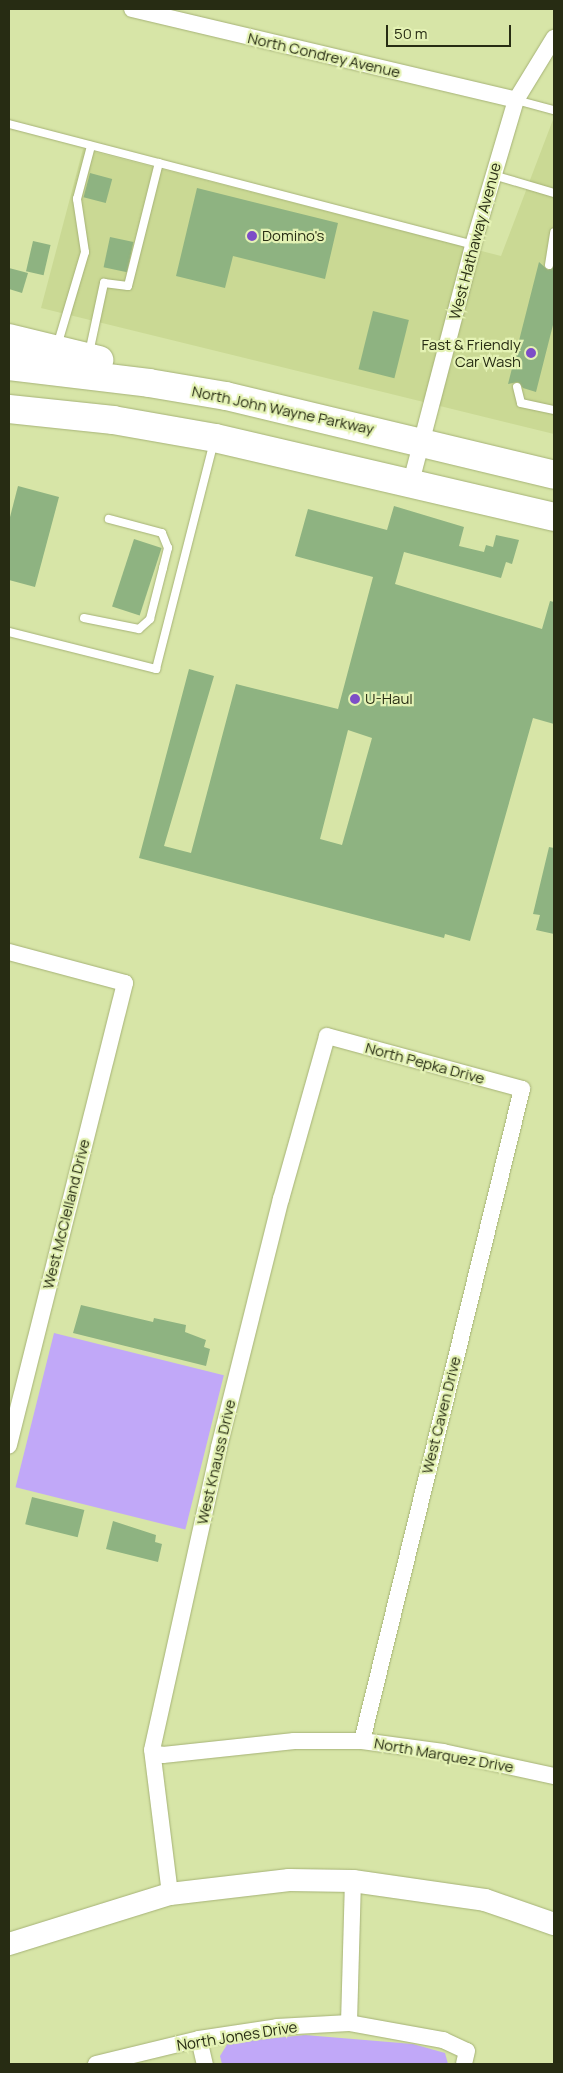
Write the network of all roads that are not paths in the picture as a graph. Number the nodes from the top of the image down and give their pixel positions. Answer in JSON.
{"nodes":[{"id":1,"x":132,"y":9,"type":"edge"},
{"id":2,"x":554,"y":38,"type":"edge"},
{"id":3,"x":516,"y":100,"type":"junction"},
{"id":4,"x":554,"y":110,"type":"edge"},
{"id":5,"x":9,"y":124,"type":"edge"},
{"id":6,"x":91,"y":146,"type":"junction"},
{"id":7,"x":159,"y":163,"type":"junction"},
{"id":8,"x":493,"y":175,"type":"junction"},
{"id":9,"x":554,"y":194,"type":"edge"},
{"id":10,"x":554,"y":232,"type":"edge"},
{"id":11,"x":473,"y":245,"type":"junction"},
{"id":12,"x":548,"y":265,"type":"dead end"},
{"id":13,"x":9,"y":338,"type":"edge"},
{"id":14,"x":88,"y":358,"type":"junction"},
{"id":15,"x":52,"y":360,"type":"junction"},
{"id":16,"x":9,"y":366,"type":"edge"},
{"id":17,"x":9,"y":381,"type":"edge"},
{"id":18,"x":518,"y":387,"type":"dead end"},
{"id":19,"x":9,"y":409,"type":"edge"},
{"id":20,"x":554,"y":410,"type":"edge"},
{"id":21,"x":324,"y":418,"type":"junction"},
{"id":22,"x":216,"y":438,"type":"junction"},
{"id":23,"x":421,"y":441,"type":"junction"},
{"id":24,"x":554,"y":475,"type":"edge"},
{"id":25,"x":411,"y":482,"type":"junction"},
{"id":26,"x":553,"y":516,"type":"edge"},
{"id":27,"x":109,"y":519,"type":"dead end"},
{"id":28,"x":84,"y":618,"type":"dead end"},
{"id":29,"x":9,"y":632,"type":"edge"},
{"id":30,"x":9,"y":952,"type":"edge"},
{"id":31,"x":327,"y":1036,"type":"joint"},
{"id":32,"x":522,"y":1089,"type":"joint"},
{"id":33,"x":9,"y":1446,"type":"edge"},
{"id":34,"x":362,"y":1741,"type":"junction"},
{"id":35,"x":153,"y":1753,"type":"junction"},
{"id":36,"x":554,"y":1776,"type":"edge"},
{"id":37,"x":353,"y":1881,"type":"junction"},
{"id":38,"x":170,"y":1894,"type":"junction"},
{"id":39,"x":554,"y":1924,"type":"edge"},
{"id":40,"x":9,"y":1944,"type":"edge"},
{"id":41,"x":349,"y":2024,"type":"junction"},
{"id":42,"x":199,"y":2039,"type":"junction"},
{"id":43,"x":466,"y":2057,"type":"edge"},
{"id":44,"x":96,"y":2064,"type":"edge"},
{"id":45,"x":205,"y":2064,"type":"edge"}],
"edges":[{"from":1,"to":3,"type":"street","name":"North Condrey Avenue"},
{"from":2,"to":3,"type":"street","name":"West Hathaway Avenue"},
{"from":3,"to":4,"type":"lane"},
{"from":3,"to":8,"type":"street","name":"West Hathaway Avenue"},
{"from":5,"to":6,"type":"lane"},
{"from":6,"to":7,"type":"lane"},
{"from":6,"to":15,"type":"lane"},
{"from":7,"to":11,"type":"lane"},
{"from":7,"to":14,"type":"lane"},
{"from":8,"to":9,"type":"lane"},
{"from":8,"to":11,"type":"street","name":"West Hathaway Avenue"},
{"from":10,"to":12,"type":"lane"},
{"from":11,"to":23,"type":"street","name":"West Hathaway Avenue"},
{"from":13,"to":15,"type":"highway"},
{"from":14,"to":15,"type":"highway"},
{"from":14,"to":21,"type":"highway"},
{"from":15,"to":16,"type":"highway","name":"North John Wayne Parkway"},
{"from":15,"to":17,"type":"highway"},
{"from":15,"to":21,"type":"highway","name":"North John Wayne Parkway"},
{"from":18,"to":20,"type":"lane"},
{"from":19,"to":22,"type":"highway"},
{"from":21,"to":23,"type":"highway","name":"North John Wayne Parkway"},
{"from":22,"to":25,"type":"highway"},
{"from":22,"to":29,"type":"lane"},
{"from":23,"to":24,"type":"highway","name":"North John Wayne Parkway"},
{"from":23,"to":25,"type":"street","name":"West Hathaway Avenue"},
{"from":25,"to":26,"type":"highway"},
{"from":27,"to":28,"type":"lane"},
{"from":30,"to":33,"type":"street","name":"West McClelland Drive"},
{"from":31,"to":32,"type":"street","name":"North Pepka Drive"},
{"from":31,"to":35,"type":"street","name":"West Knauss Drive"},
{"from":32,"to":34,"type":"street","name":"West Caven Drive"},
{"from":34,"to":35,"type":"street","name":"North Marquez Drive"},
{"from":34,"to":36,"type":"street","name":"North Marquez Drive"},
{"from":35,"to":38,"type":"street","name":"West Knauss Drive"},
{"from":37,"to":38,"type":"street"},
{"from":37,"to":39,"type":"street"},
{"from":37,"to":41,"type":"street"},
{"from":38,"to":40,"type":"street"},
{"from":41,"to":42,"type":"street","name":"North Jones Drive"},
{"from":41,"to":43,"type":"street","name":"North Jones Drive"},
{"from":42,"to":44,"type":"street","name":"North Jones Drive"},
{"from":42,"to":45,"type":"street"}]}
